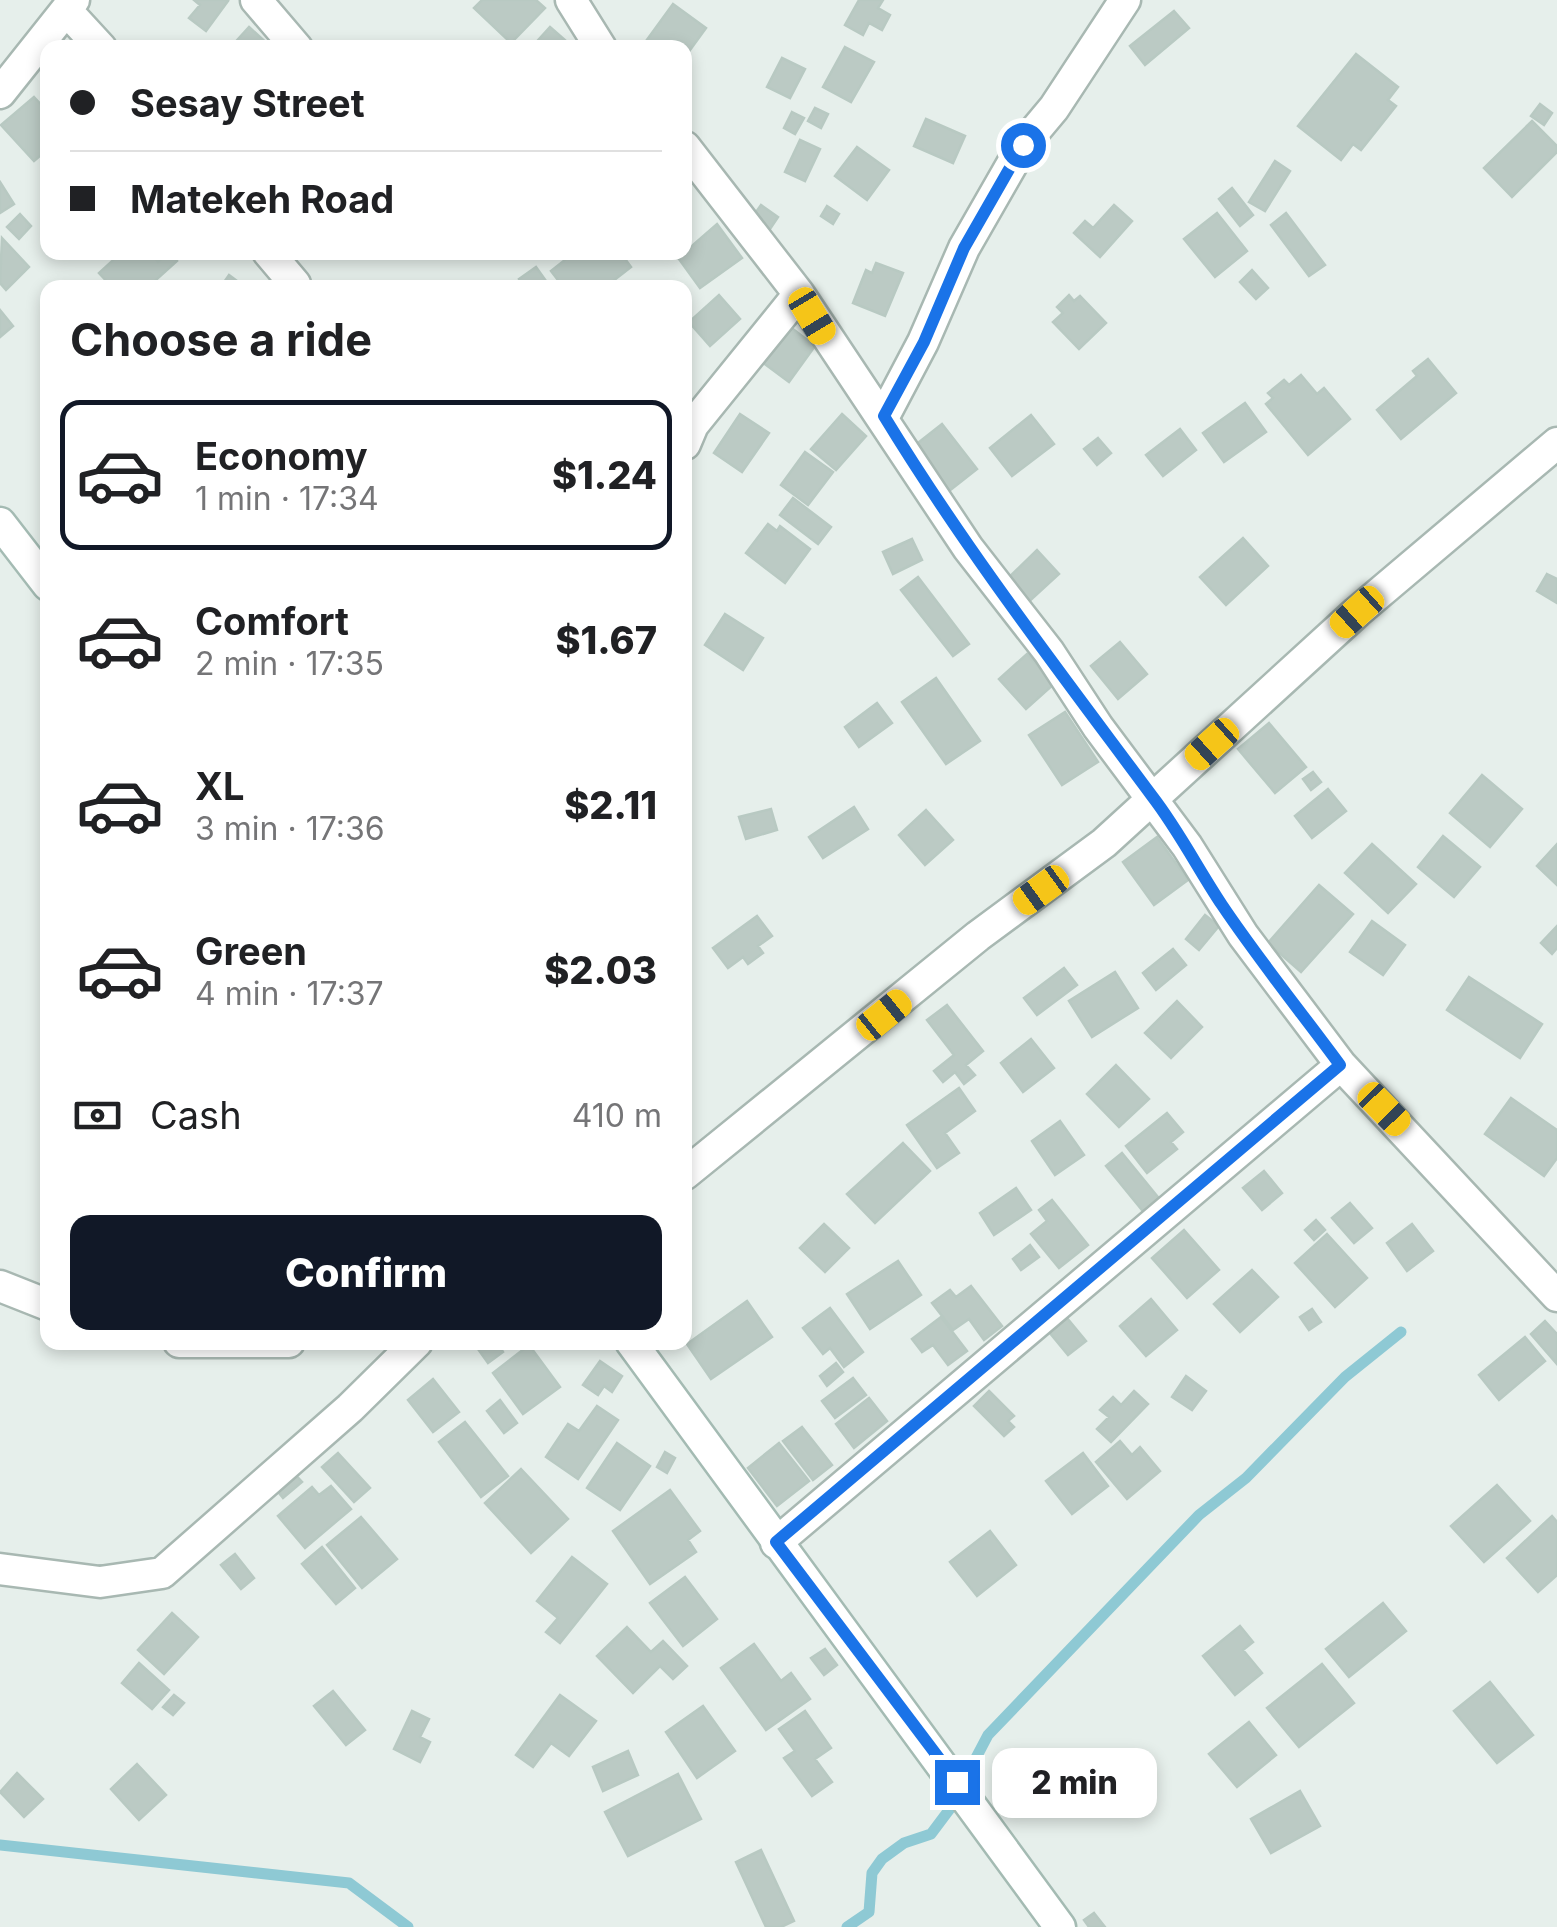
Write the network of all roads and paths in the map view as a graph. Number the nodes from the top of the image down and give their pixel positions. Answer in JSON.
{"nodes":[{"id":1,"x":256,"y":0,"type":"edge"},
{"id":2,"x":571,"y":0,"type":"edge"},
{"id":3,"x":1125,"y":0,"type":"edge"},
{"id":4,"x":70,"y":5,"type":"edge"},
{"id":5,"x":42,"y":40,"type":"edge"},
{"id":6,"x":95,"y":40,"type":"edge"},
{"id":7,"x":290,"y":40,"type":"edge"},
{"id":8,"x":597,"y":40,"type":"edge"},
{"id":9,"x":40,"y":43,"type":"edge"},
{"id":10,"x":0,"y":94,"type":"edge"},
{"id":11,"x":692,"y":156,"type":"edge"},
{"id":12,"x":275,"y":260,"type":"edge"},
{"id":13,"x":292,"y":280,"type":"edge"},
{"id":14,"x":799,"y":294,"type":"junction"},
{"id":15,"x":884,"y":416,"type":"junction"},
{"id":16,"x":692,"y":429,"type":"edge"},
{"id":17,"x":1557,"y":443,"type":"edge"},
{"id":18,"x":0,"y":522,"type":"edge"},
{"id":19,"x":40,"y":574,"type":"edge"},
{"id":20,"x":1153,"y":797,"type":"junction"},
{"id":21,"x":1340,"y":1065,"type":"junction"},
{"id":22,"x":692,"y":1168,"type":"edge"},
{"id":23,"x":0,"y":1286,"type":"edge"},
{"id":24,"x":1557,"y":1296,"type":"edge"},
{"id":25,"x":40,"y":1302,"type":"edge"},
{"id":26,"x":409,"y":1350,"type":"edge"},
{"id":27,"x":637,"y":1350,"type":"edge"},
{"id":28,"x":776,"y":1542,"type":"junction"},
{"id":29,"x":0,"y":1569,"type":"edge"},
{"id":30,"x":1060,"y":1927,"type":"edge"}],
"edges":[{"from":1,"to":7,"type":"street"},
{"from":2,"to":8,"type":"street"},
{"from":3,"to":15,"type":"street"},
{"from":4,"to":5,"type":"street"},
{"from":4,"to":6,"type":"street"},
{"from":9,"to":10,"type":"street"},
{"from":11,"to":14,"type":"street"},
{"from":12,"to":13,"type":"street"},
{"from":14,"to":15,"type":"street"},
{"from":14,"to":16,"type":"street"},
{"from":15,"to":20,"type":"street"},
{"from":17,"to":20,"type":"street"},
{"from":18,"to":19,"type":"street"},
{"from":20,"to":21,"type":"street"},
{"from":20,"to":22,"type":"street"},
{"from":21,"to":24,"type":"street"},
{"from":21,"to":28,"type":"street"},
{"from":23,"to":25,"type":"street"},
{"from":26,"to":29,"type":"street"},
{"from":27,"to":28,"type":"street"},
{"from":28,"to":30,"type":"street"}]}
